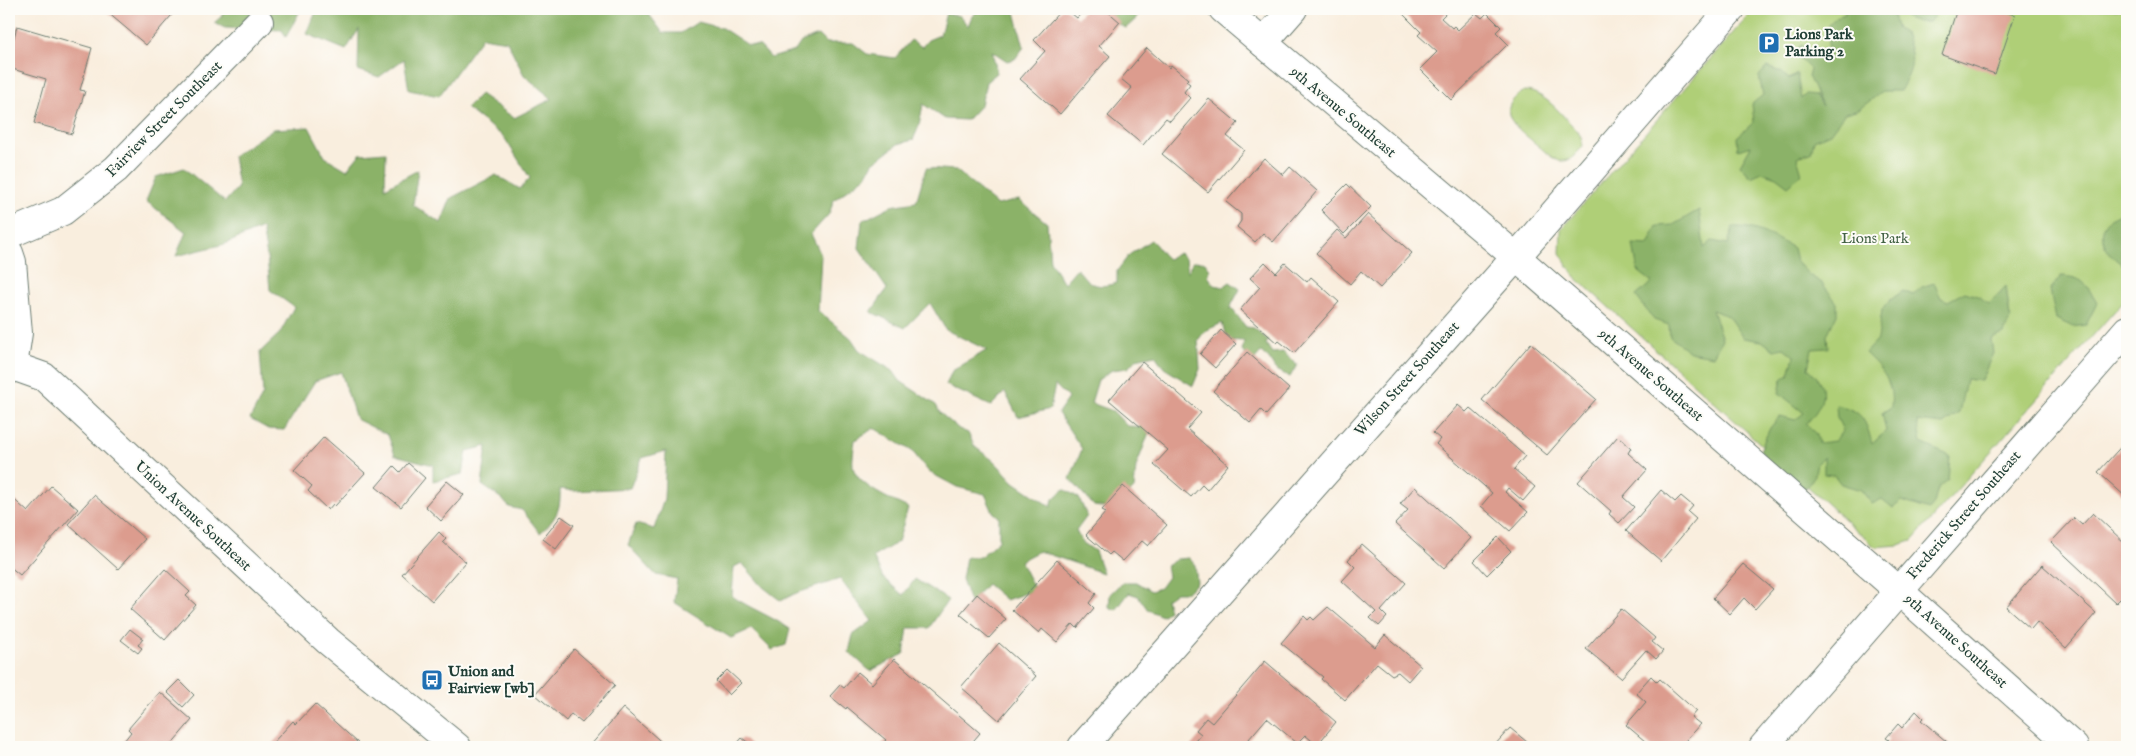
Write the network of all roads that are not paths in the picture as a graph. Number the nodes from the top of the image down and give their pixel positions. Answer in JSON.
{"nodes":[{"id":1,"x":1223,"y":9,"type":"edge"},
{"id":2,"x":1293,"y":9,"type":"edge"},
{"id":3,"x":1731,"y":9,"type":"edge"},
{"id":4,"x":259,"y":22,"type":"dead end"},
{"id":5,"x":1263,"y":44,"type":"junction"},
{"id":6,"x":9,"y":234,"type":"edge"},
{"id":7,"x":9,"y":253,"type":"edge"},
{"id":8,"x":1516,"y":257,"type":"junction"},
{"id":9,"x":2127,"y":330,"type":"edge"},
{"id":10,"x":11,"y":368,"type":"edge"},
{"id":11,"x":1898,"y":590,"type":"junction"},
{"id":12,"x":457,"y":747,"type":"edge"},
{"id":13,"x":1082,"y":747,"type":"edge"},
{"id":14,"x":1763,"y":747,"type":"edge"},
{"id":15,"x":2074,"y":747,"type":"edge"}],
"edges":[{"from":1,"to":5,"type":"street","name":"9th Avenue Southeast"},
{"from":2,"to":5,"type":"street"},
{"from":3,"to":8,"type":"street","name":"Wilson Street Southeast"},
{"from":4,"to":6,"type":"street","name":"Fairview Street Southeast"},
{"from":5,"to":8,"type":"street","name":"9th Avenue Southeast"},
{"from":7,"to":10,"type":"street","name":"Union Avenue Southeast"},
{"from":8,"to":11,"type":"street","name":"9th Avenue Southeast"},
{"from":8,"to":13,"type":"street","name":"Wilson Street Southeast"},
{"from":9,"to":11,"type":"street","name":"Frederick Street Southeast"},
{"from":10,"to":12,"type":"street","name":"Union Avenue Southeast"},
{"from":11,"to":14,"type":"street","name":"Frederick Street Southeast"},
{"from":11,"to":15,"type":"street","name":"9th Avenue Southeast"}]}
